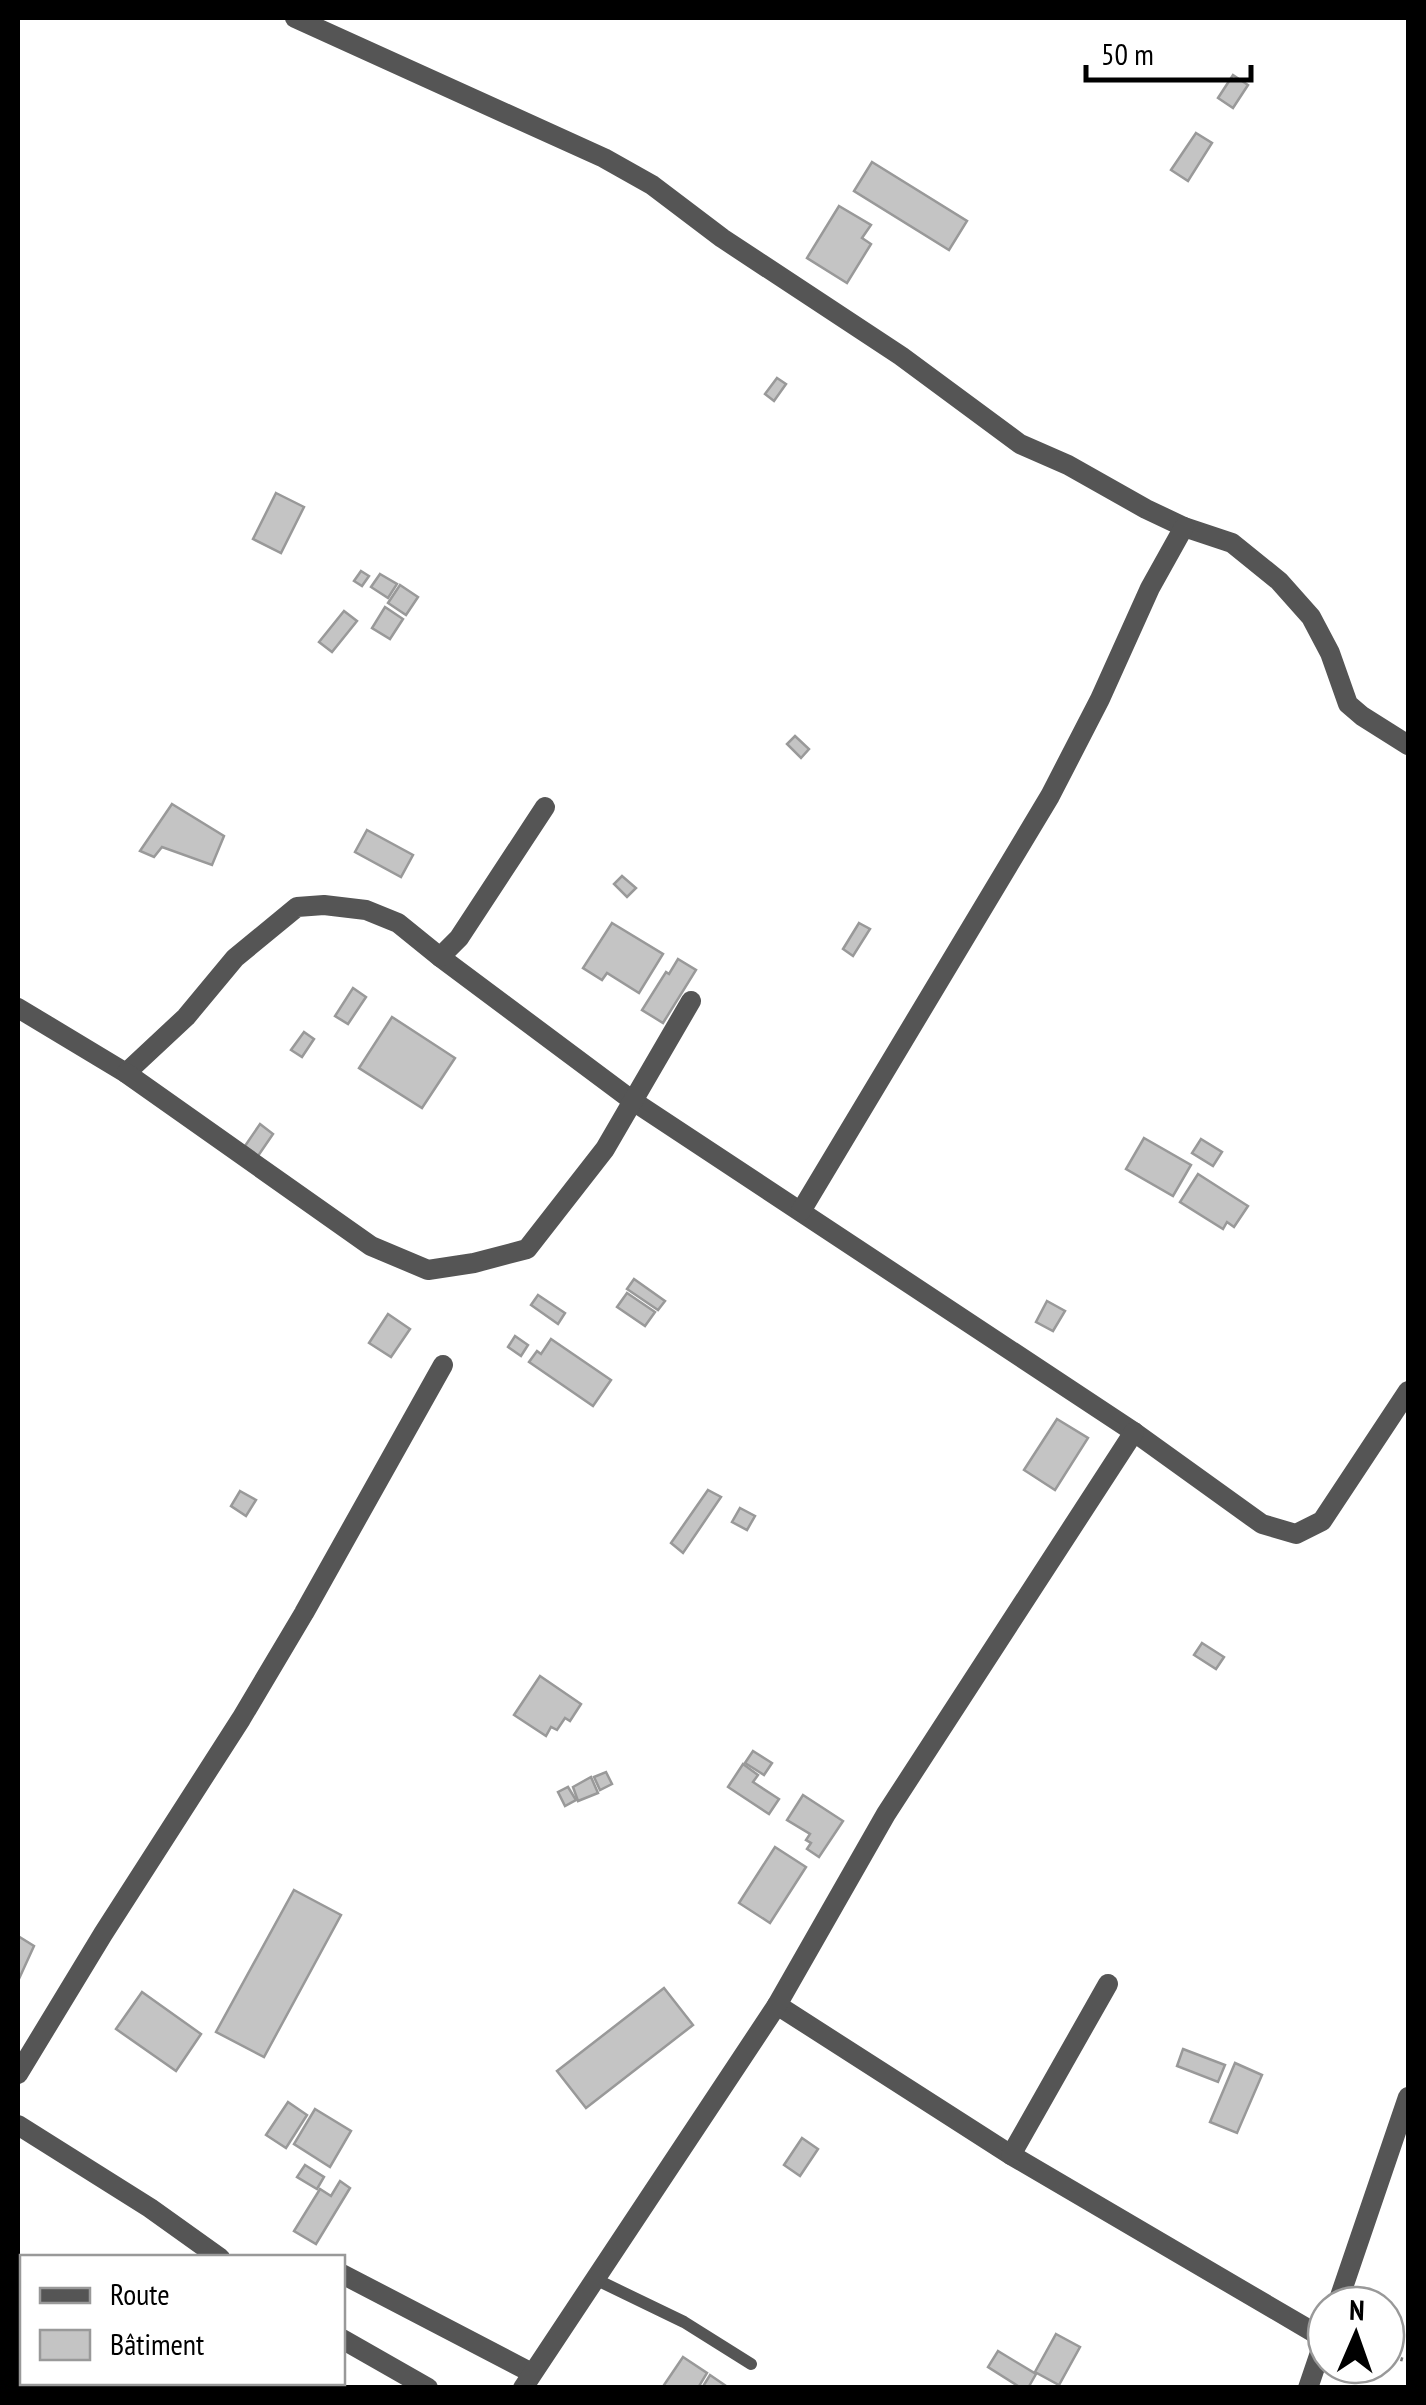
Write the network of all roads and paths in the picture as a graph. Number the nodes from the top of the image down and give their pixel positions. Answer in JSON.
{"nodes":[{"id":1,"x":295,"y":18,"type":"edge"},
{"id":2,"x":1184,"y":527,"type":"junction"},
{"id":3,"x":1408,"y":746,"type":"edge"},
{"id":4,"x":545,"y":807,"type":"dead end"},
{"id":5,"x":440,"y":957,"type":"junction"},
{"id":6,"x":691,"y":1000,"type":"dead end"},
{"id":7,"x":18,"y":1008,"type":"edge"},
{"id":8,"x":126,"y":1072,"type":"junction"},
{"id":9,"x":633,"y":1101,"type":"junction"},
{"id":10,"x":801,"y":1212,"type":"junction"},
{"id":11,"x":443,"y":1366,"type":"dead end"},
{"id":12,"x":1408,"y":1391,"type":"edge"},
{"id":13,"x":1134,"y":1432,"type":"junction"},
{"id":14,"x":1108,"y":1984,"type":"dead end"},
{"id":15,"x":777,"y":2005,"type":"junction"},
{"id":16,"x":18,"y":2074,"type":"edge"},
{"id":17,"x":1408,"y":2097,"type":"edge"},
{"id":18,"x":18,"y":2125,"type":"edge"},
{"id":19,"x":1012,"y":2154,"type":"junction"},
{"id":20,"x":216,"y":2255,"type":"edge"},
{"id":21,"x":345,"y":2276,"type":"edge"},
{"id":22,"x":595,"y":2280,"type":"junction"},
{"id":23,"x":1343,"y":2285,"type":"edge"},
{"id":24,"x":1306,"y":2326,"type":"edge"},
{"id":25,"x":345,"y":2341,"type":"edge"},
{"id":26,"x":751,"y":2364,"type":"dead end"},
{"id":27,"x":528,"y":2380,"type":"edge"},
{"id":28,"x":428,"y":2388,"type":"edge"}],
"edges":[{"from":1,"to":2,"type":"street"},
{"from":2,"to":3,"type":"street"},
{"from":2,"to":10,"type":"street"},
{"from":4,"to":5,"type":"street"},
{"from":5,"to":8,"type":"street"},
{"from":5,"to":9,"type":"street"},
{"from":6,"to":9,"type":"street"},
{"from":7,"to":8,"type":"street"},
{"from":8,"to":9,"type":"street"},
{"from":9,"to":10,"type":"street"},
{"from":10,"to":13,"type":"street"},
{"from":11,"to":16,"type":"street"},
{"from":12,"to":13,"type":"street"},
{"from":13,"to":15,"type":"street"},
{"from":14,"to":19,"type":"street"},
{"from":15,"to":19,"type":"street"},
{"from":15,"to":22,"type":"street"},
{"from":17,"to":23,"type":"street"},
{"from":18,"to":20,"type":"street"},
{"from":19,"to":24,"type":"street"},
{"from":21,"to":27,"type":"street"},
{"from":22,"to":26,"type":"lane"},
{"from":22,"to":27,"type":"street"},
{"from":25,"to":28,"type":"street"}]}
